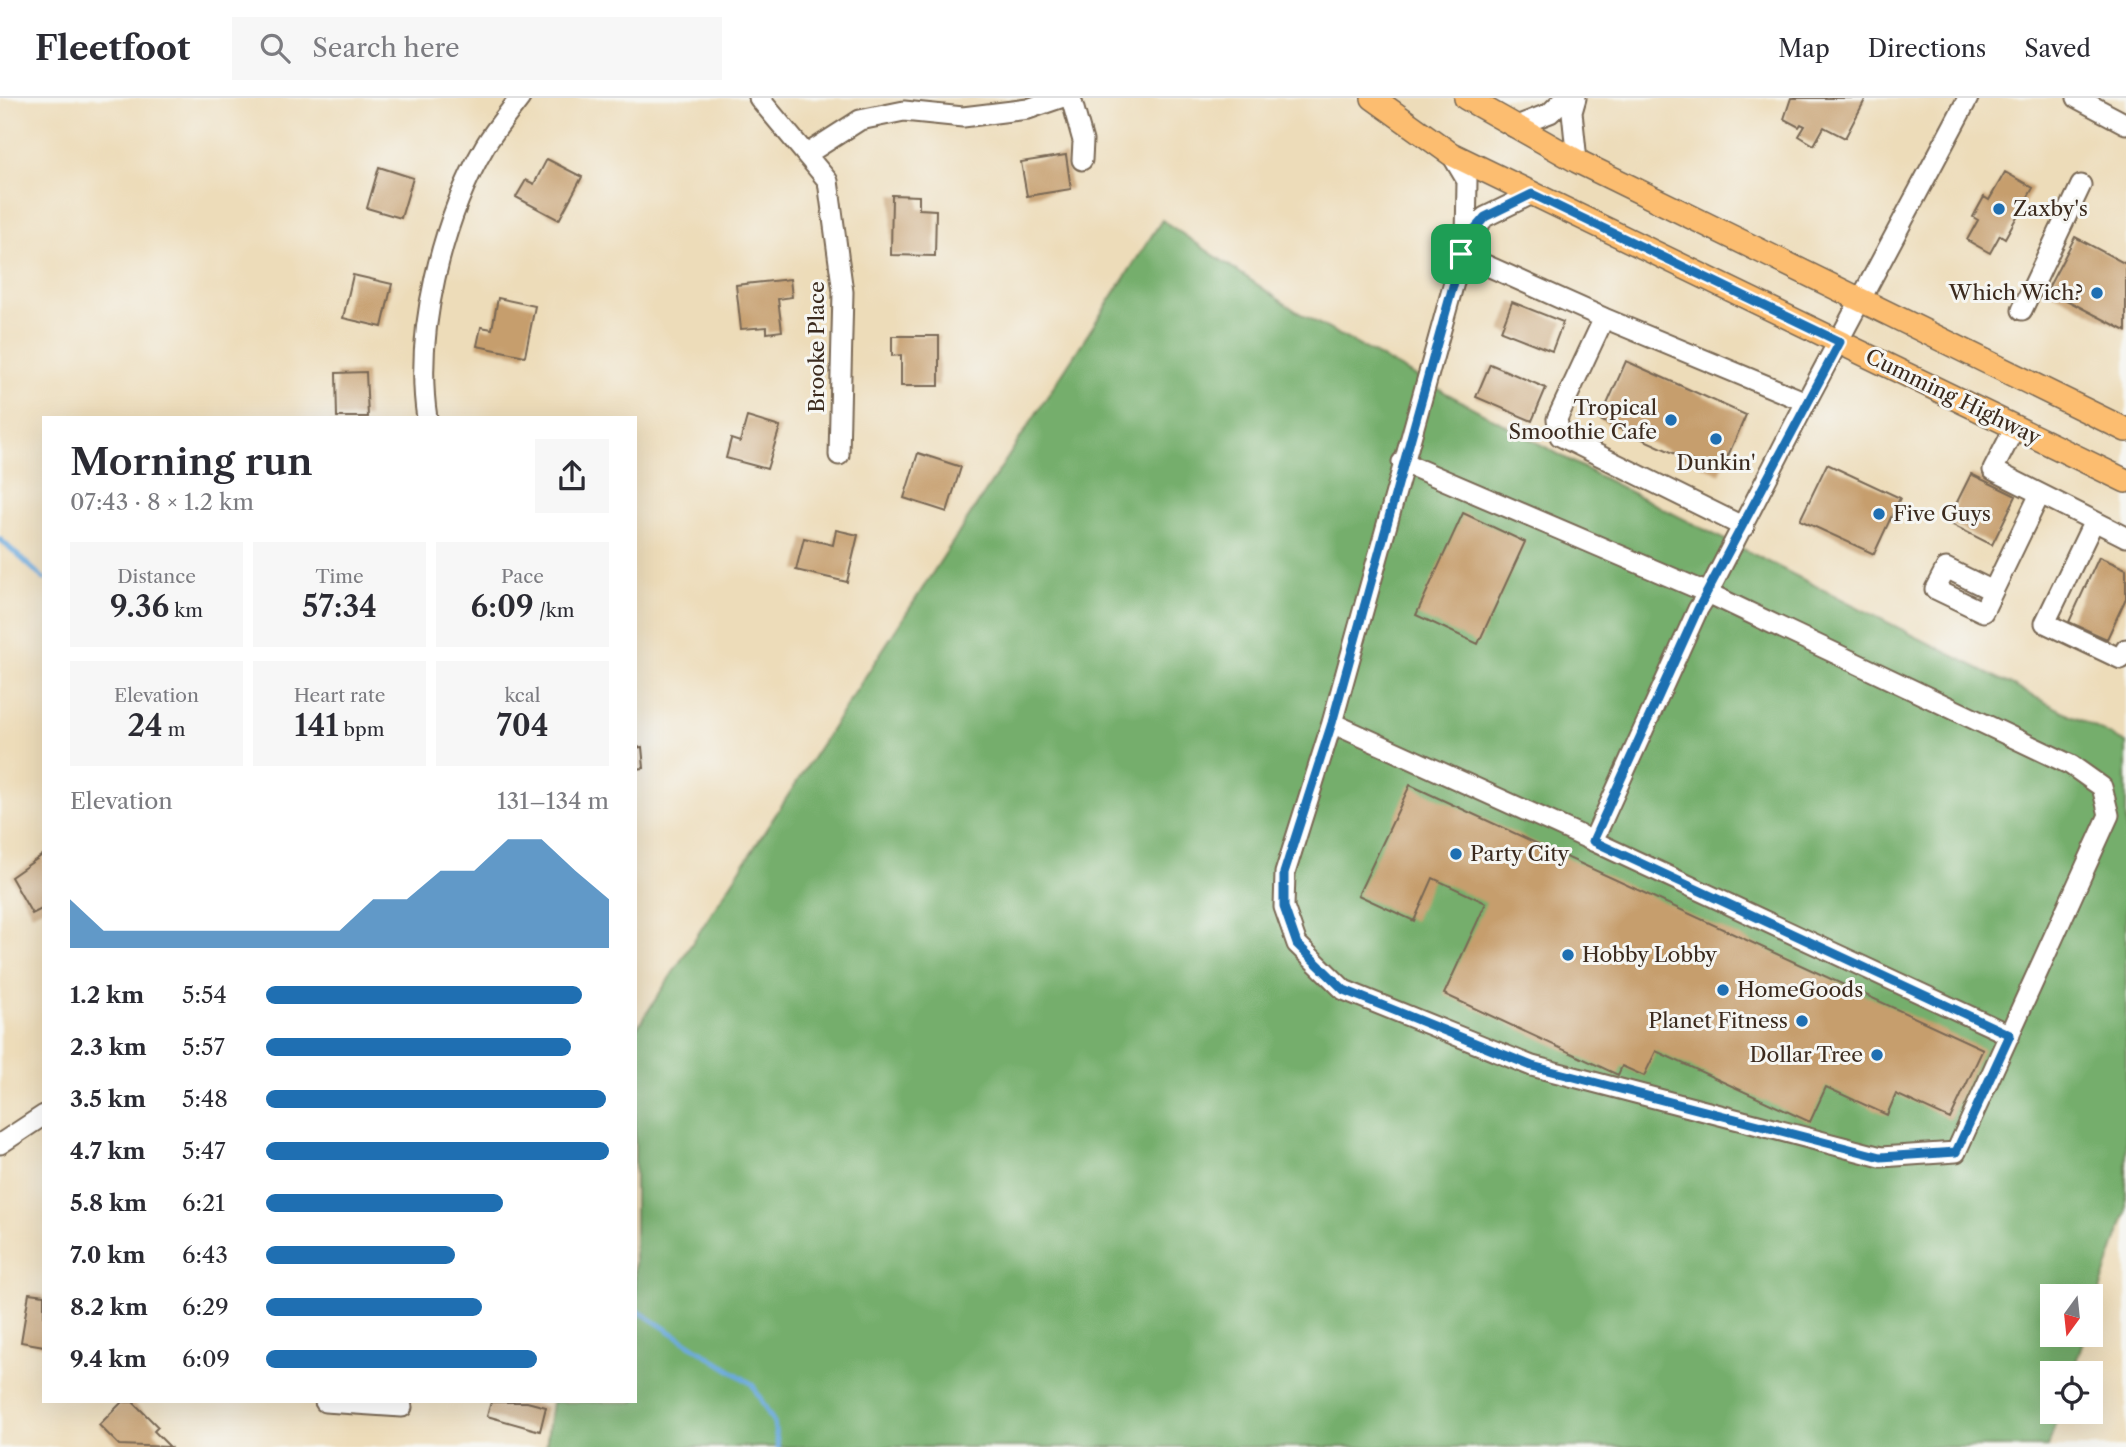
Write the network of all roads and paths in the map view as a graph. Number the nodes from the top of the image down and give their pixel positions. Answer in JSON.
{"nodes":[{"id":1,"x":520,"y":98,"type":"edge"},
{"id":2,"x":759,"y":98,"type":"edge"},
{"id":3,"x":1060,"y":98,"type":"edge"},
{"id":4,"x":1071,"y":98,"type":"edge"},
{"id":5,"x":1373,"y":98,"type":"edge"},
{"id":6,"x":1466,"y":98,"type":"edge"},
{"id":7,"x":1565,"y":98,"type":"edge"},
{"id":8,"x":1576,"y":98,"type":"edge"},
{"id":9,"x":1968,"y":98,"type":"edge"},
{"id":10,"x":2077,"y":98,"type":"edge"},
{"id":11,"x":2126,"y":124,"type":"edge"},
{"id":12,"x":1514,"y":127,"type":"junction"},
{"id":13,"x":1451,"y":153,"type":"junction"},
{"id":14,"x":807,"y":155,"type":"junction"},
{"id":15,"x":1082,"y":160,"type":"dead end"},
{"id":16,"x":1577,"y":161,"type":"junction"},
{"id":17,"x":2081,"y":185,"type":"dead end"},
{"id":18,"x":1532,"y":194,"type":"junction"},
{"id":19,"x":1463,"y":246,"type":"junction"},
{"id":20,"x":1861,"y":301,"type":"junction"},
{"id":21,"x":2022,"y":310,"type":"dead end"},
{"id":22,"x":1604,"y":318,"type":"junction"},
{"id":23,"x":1840,"y":342,"type":"junction"},
{"id":24,"x":1806,"y":402,"type":"junction"},
{"id":25,"x":426,"y":416,"type":"edge"},
{"id":26,"x":2015,"y":427,"type":"junction"},
{"id":27,"x":2126,"y":430,"type":"edge"},
{"id":28,"x":839,"y":455,"type":"dead end"},
{"id":29,"x":1402,"y":463,"type":"junction"},
{"id":30,"x":2126,"y":481,"type":"edge"},
{"id":31,"x":2040,"y":494,"type":"junction"},
{"id":32,"x":2094,"y":521,"type":"junction"},
{"id":33,"x":1744,"y":527,"type":"junction"},
{"id":34,"x":2126,"y":537,"type":"edge"},
{"id":35,"x":1993,"y":591,"type":"dead end"},
{"id":36,"x":1709,"y":593,"type":"junction"},
{"id":37,"x":2126,"y":649,"type":"edge"},
{"id":38,"x":1332,"y":723,"type":"junction"},
{"id":39,"x":1593,"y":841,"type":"junction"},
{"id":40,"x":2010,"y":1035,"type":"junction"},
{"id":41,"x":42,"y":1116,"type":"edge"},
{"id":42,"x":0,"y":1144,"type":"edge"},
{"id":43,"x":340,"y":1403,"type":"edge"},
{"id":44,"x":402,"y":1407,"type":"dead end"}],
"edges":[{"from":1,"to":25,"type":"street"},
{"from":2,"to":14,"type":"street","name":"Brooke Place"},
{"from":3,"to":14,"type":"street"},
{"from":4,"to":15,"type":"street"},
{"from":5,"to":13,"type":"main road","name":"Cumming Highway"},
{"from":6,"to":12,"type":"main road"},
{"from":7,"to":12,"type":"street"},
{"from":8,"to":16,"type":"street"},
{"from":9,"to":20,"type":"street"},
{"from":10,"to":11,"type":"street"},
{"from":12,"to":16,"type":"main road"},
{"from":13,"to":18,"type":"main road","name":"Cumming Highway"},
{"from":13,"to":19,"type":"street"},
{"from":14,"to":28,"type":"street","name":"Brooke Place"},
{"from":16,"to":20,"type":"main road"},
{"from":17,"to":21,"type":"street"},
{"from":18,"to":19,"type":"street"},
{"from":18,"to":23,"type":"main road","name":"Cumming Highway"},
{"from":19,"to":22,"type":"street"},
{"from":19,"to":29,"type":"street"},
{"from":20,"to":23,"type":"street"},
{"from":20,"to":27,"type":"main road"},
{"from":22,"to":24,"type":"street"},
{"from":22,"to":33,"type":"street"},
{"from":23,"to":24,"type":"street"},
{"from":23,"to":26,"type":"main road","name":"Cumming Highway"},
{"from":24,"to":33,"type":"street"},
{"from":26,"to":30,"type":"main road","name":"Cumming Highway"},
{"from":26,"to":31,"type":"street"},
{"from":29,"to":36,"type":"street"},
{"from":29,"to":38,"type":"street"},
{"from":31,"to":32,"type":"street"},
{"from":31,"to":35,"type":"street"},
{"from":32,"to":34,"type":"street"},
{"from":32,"to":37,"type":"street"},
{"from":33,"to":36,"type":"street"},
{"from":36,"to":39,"type":"street"},
{"from":36,"to":40,"type":"street"},
{"from":38,"to":39,"type":"street"},
{"from":38,"to":40,"type":"street"},
{"from":39,"to":40,"type":"street"},
{"from":41,"to":42,"type":"street"},
{"from":43,"to":44,"type":"street"}]}
